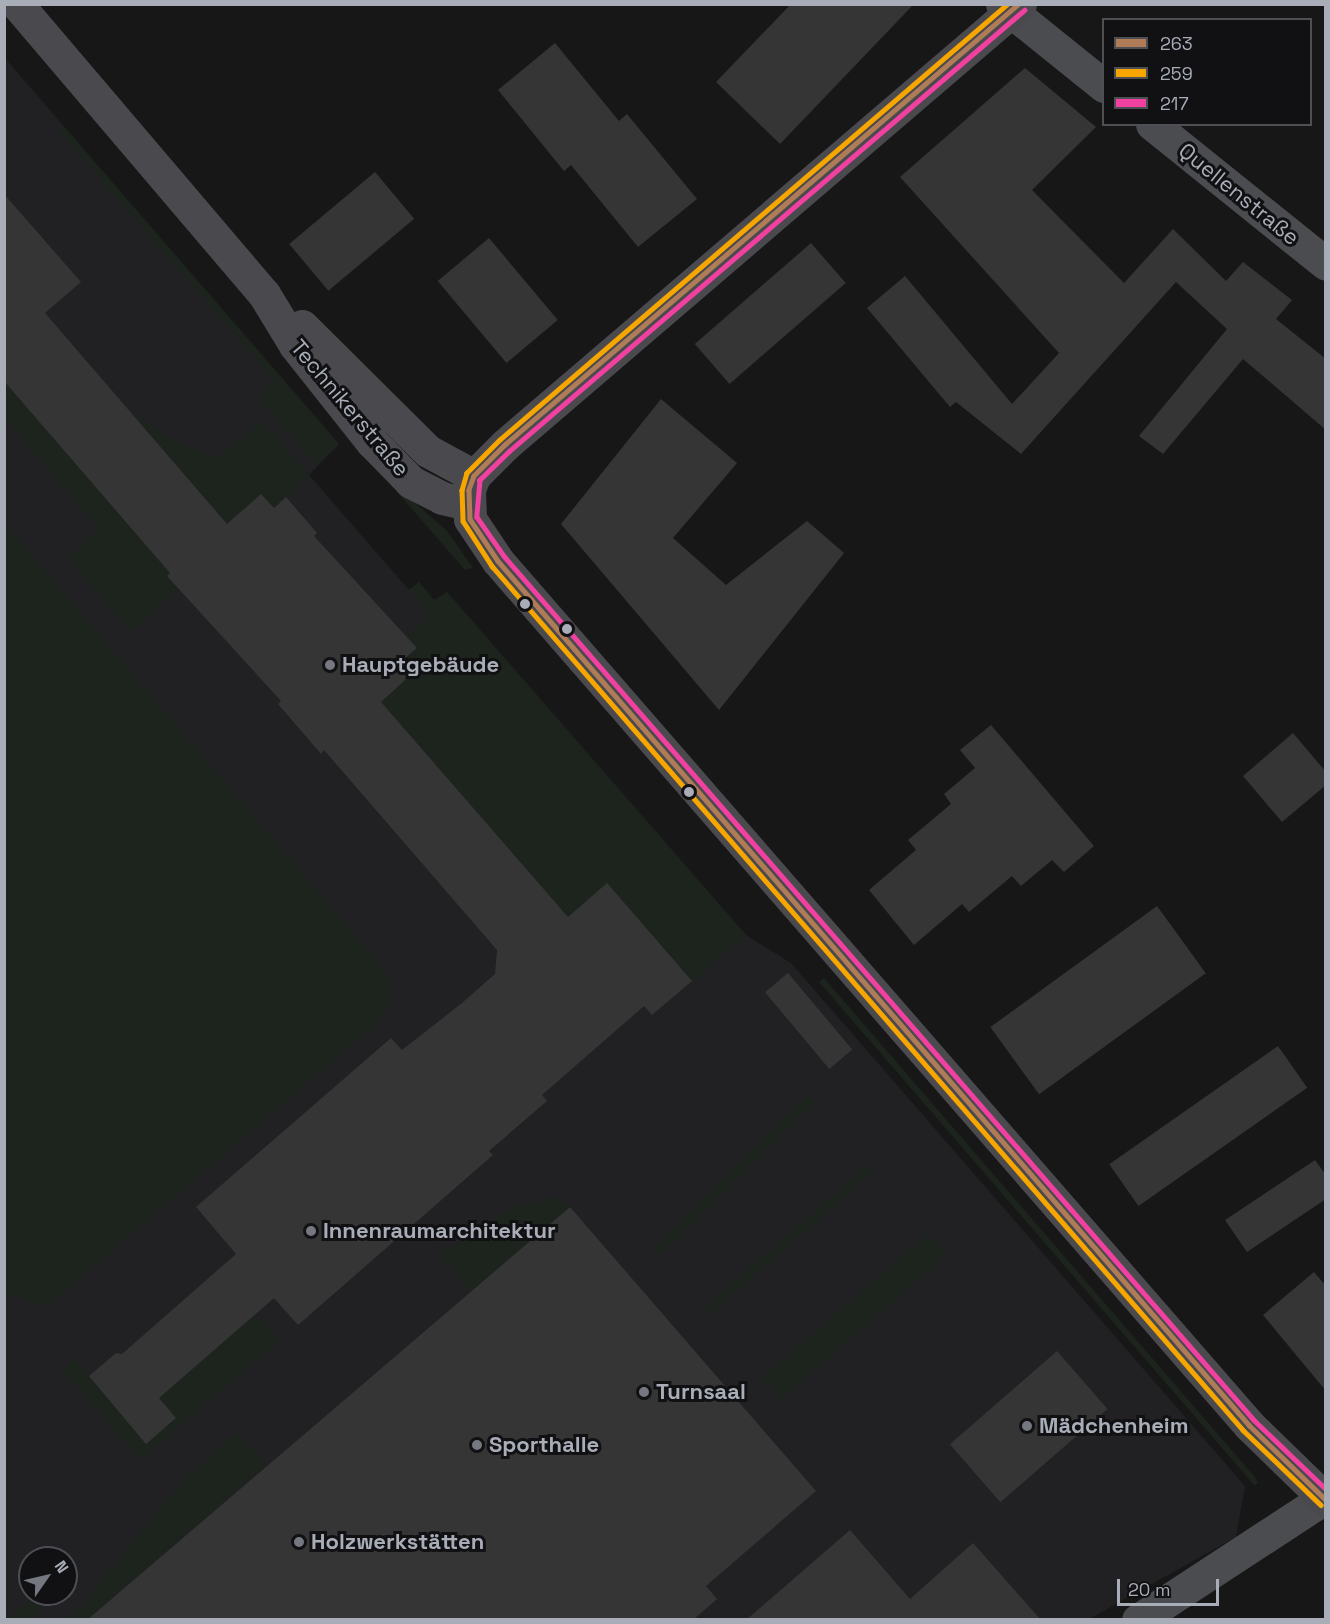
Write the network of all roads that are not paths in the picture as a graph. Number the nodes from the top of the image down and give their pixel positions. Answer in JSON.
{"nodes":[{"id":1,"x":17,"y":4,"type":"edge"},
{"id":2,"x":1011,"y":7,"type":"edge"},
{"id":3,"x":1102,"y":84,"type":"edge"},
{"id":4,"x":1154,"y":126,"type":"edge"},
{"id":5,"x":1326,"y":264,"type":"edge"},
{"id":6,"x":471,"y":490,"type":"junction"},
{"id":7,"x":1324,"y":1500,"type":"edge"},
{"id":8,"x":1138,"y":1620,"type":"edge"}],
"edges":[{"from":1,"to":6,"type":"main road","name":"Technikerstraße"},
{"from":2,"to":3,"type":"street"},
{"from":2,"to":6,"type":"main road"},
{"from":4,"to":5,"type":"street","name":"Quellenstraße"},
{"from":6,"to":7,"type":"main road"},
{"from":7,"to":8,"type":"street"}]}
